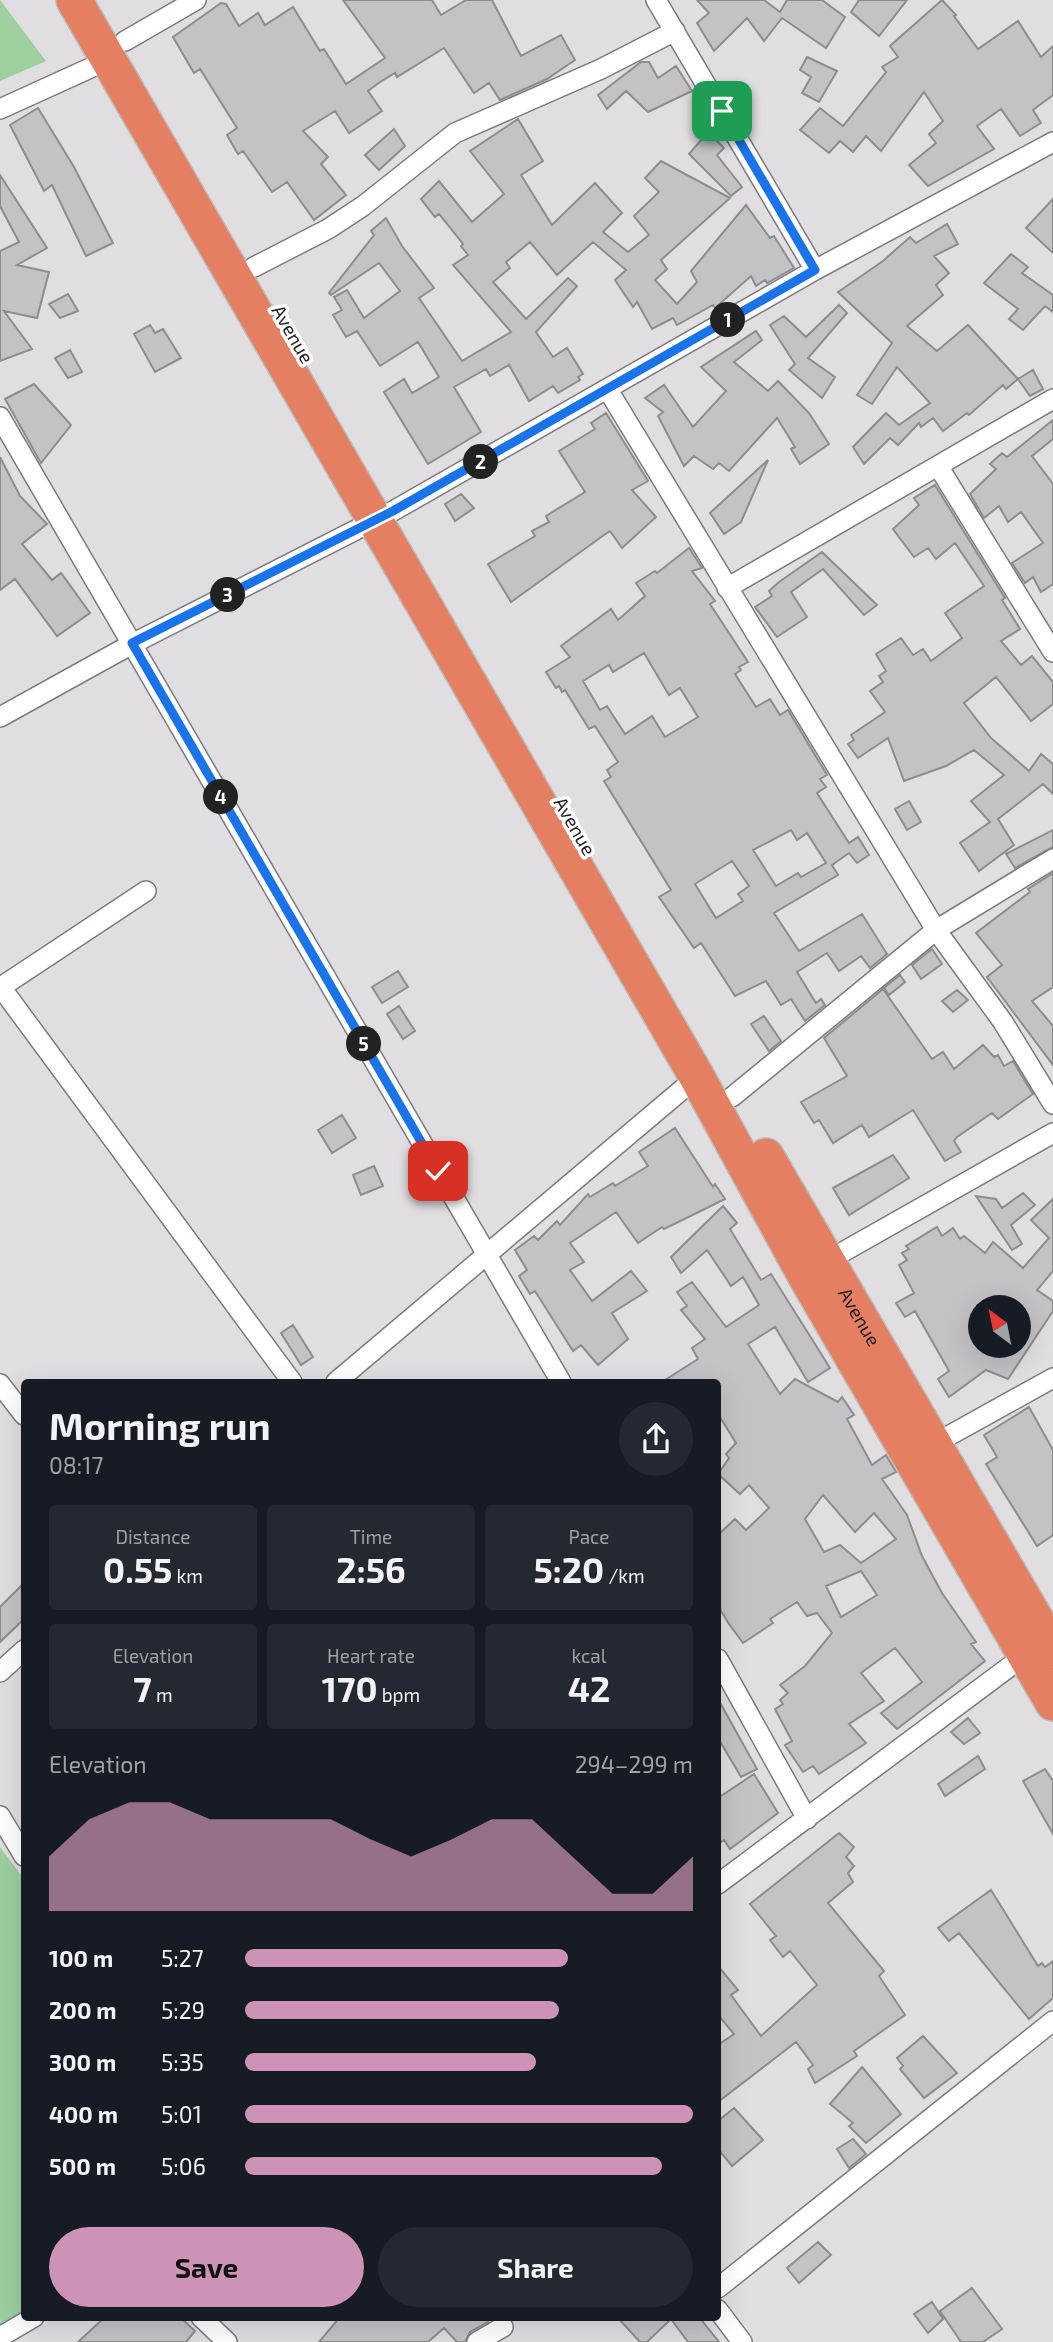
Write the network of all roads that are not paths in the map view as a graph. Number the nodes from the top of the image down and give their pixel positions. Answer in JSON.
{"nodes":[{"id":1,"x":75,"y":0,"type":"edge"},
{"id":2,"x":102,"y":0,"type":"edge"},
{"id":3,"x":196,"y":0,"type":"edge"},
{"id":4,"x":656,"y":0,"type":"edge"},
{"id":5,"x":675,"y":31,"type":"junction"},
{"id":6,"x":118,"y":50,"type":"junction"},
{"id":7,"x":0,"y":109,"type":"edge"},
{"id":8,"x":1053,"y":142,"type":"edge"},
{"id":9,"x":254,"y":267,"type":"junction"},
{"id":10,"x":815,"y":270,"type":"junction"},
{"id":11,"x":608,"y":390,"type":"junction"},
{"id":12,"x":1053,"y":399,"type":"edge"},
{"id":13,"x":0,"y":417,"type":"edge"},
{"id":14,"x":939,"y":466,"type":"junction"},
{"id":15,"x":384,"y":516,"type":"junction"},
{"id":16,"x":727,"y":587,"type":"junction"},
{"id":17,"x":132,"y":643,"type":"junction"},
{"id":18,"x":1053,"y":652,"type":"edge"},
{"id":19,"x":0,"y":717,"type":"edge"},
{"id":20,"x":1053,"y":859,"type":"edge"},
{"id":21,"x":146,"y":891,"type":"dead end"},
{"id":22,"x":936,"y":930,"type":"junction"},
{"id":23,"x":1,"y":986,"type":"edge"},
{"id":24,"x":697,"y":1077,"type":"junction"},
{"id":25,"x":733,"y":1097,"type":"junction"},
{"id":26,"x":1053,"y":1104,"type":"edge"},
{"id":27,"x":1053,"y":1133,"type":"edge"},
{"id":28,"x":488,"y":1256,"type":"junction"},
{"id":29,"x":827,"y":1261,"type":"junction"},
{"id":30,"x":1053,"y":1378,"type":"edge"},
{"id":31,"x":290,"y":1379,"type":"edge"},
{"id":32,"x":340,"y":1379,"type":"edge"},
{"id":33,"x":559,"y":1379,"type":"edge"},
{"id":34,"x":0,"y":1384,"type":"edge"},
{"id":35,"x":21,"y":1411,"type":"edge"},
{"id":36,"x":934,"y":1444,"type":"junction"},
{"id":37,"x":1045,"y":1645,"type":"edge"},
{"id":38,"x":21,"y":1653,"type":"edge"},
{"id":39,"x":721,"y":1664,"type":"edge"},
{"id":40,"x":0,"y":1672,"type":"edge"},
{"id":41,"x":1053,"y":1703,"type":"edge"},
{"id":42,"x":0,"y":1815,"type":"edge"},
{"id":43,"x":807,"y":1819,"type":"junction"},
{"id":44,"x":21,"y":1851,"type":"edge"},
{"id":45,"x":721,"y":1882,"type":"edge"},
{"id":46,"x":1053,"y":2021,"type":"edge"},
{"id":47,"x":721,"y":2286,"type":"edge"},
{"id":48,"x":721,"y":2314,"type":"edge"},
{"id":49,"x":27,"y":2321,"type":"edge"},
{"id":50,"x":205,"y":2321,"type":"edge"},
{"id":51,"x":503,"y":2327,"type":"dead end"},
{"id":52,"x":0,"y":2337,"type":"edge"},
{"id":53,"x":227,"y":2342,"type":"edge"},
{"id":54,"x":477,"y":2342,"type":"edge"},
{"id":55,"x":742,"y":2342,"type":"edge"}],
"edges":[{"from":1,"to":6,"type":"highway"},
{"from":2,"to":6,"type":"highway","name":"Avenue"},
{"from":3,"to":6,"type":"street"},
{"from":4,"to":5,"type":"street"},
{"from":5,"to":9,"type":"street"},
{"from":5,"to":10,"type":"street"},
{"from":6,"to":7,"type":"street"},
{"from":6,"to":9,"type":"highway","name":"Avenue"},
{"from":6,"to":15,"type":"highway"},
{"from":8,"to":10,"type":"street"},
{"from":9,"to":15,"type":"highway","name":"Avenue"},
{"from":10,"to":11,"type":"street"},
{"from":11,"to":15,"type":"street"},
{"from":11,"to":16,"type":"street"},
{"from":12,"to":14,"type":"street"},
{"from":13,"to":17,"type":"street"},
{"from":14,"to":16,"type":"street"},
{"from":14,"to":18,"type":"street"},
{"from":15,"to":17,"type":"street"},
{"from":15,"to":24,"type":"highway"},
{"from":15,"to":25,"type":"highway","name":"Avenue"},
{"from":16,"to":22,"type":"street"},
{"from":17,"to":19,"type":"street"},
{"from":17,"to":28,"type":"street"},
{"from":20,"to":22,"type":"street"},
{"from":21,"to":23,"type":"street"},
{"from":22,"to":25,"type":"street"},
{"from":22,"to":26,"type":"street"},
{"from":23,"to":31,"type":"street"},
{"from":24,"to":28,"type":"street"},
{"from":24,"to":37,"type":"highway"},
{"from":25,"to":29,"type":"highway","name":"Avenue"},
{"from":27,"to":29,"type":"street"},
{"from":28,"to":32,"type":"street"},
{"from":28,"to":33,"type":"street"},
{"from":29,"to":36,"type":"highway","name":"Avenue"},
{"from":30,"to":36,"type":"street"},
{"from":34,"to":35,"type":"street"},
{"from":36,"to":37,"type":"highway","name":"Avenue"},
{"from":37,"to":41,"type":"highway"},
{"from":37,"to":43,"type":"street"},
{"from":38,"to":40,"type":"street"},
{"from":39,"to":43,"type":"street"},
{"from":42,"to":44,"type":"street"},
{"from":43,"to":45,"type":"street"},
{"from":46,"to":47,"type":"street"},
{"from":48,"to":55,"type":"street"},
{"from":49,"to":52,"type":"street"},
{"from":50,"to":53,"type":"street"},
{"from":51,"to":54,"type":"street"}]}
